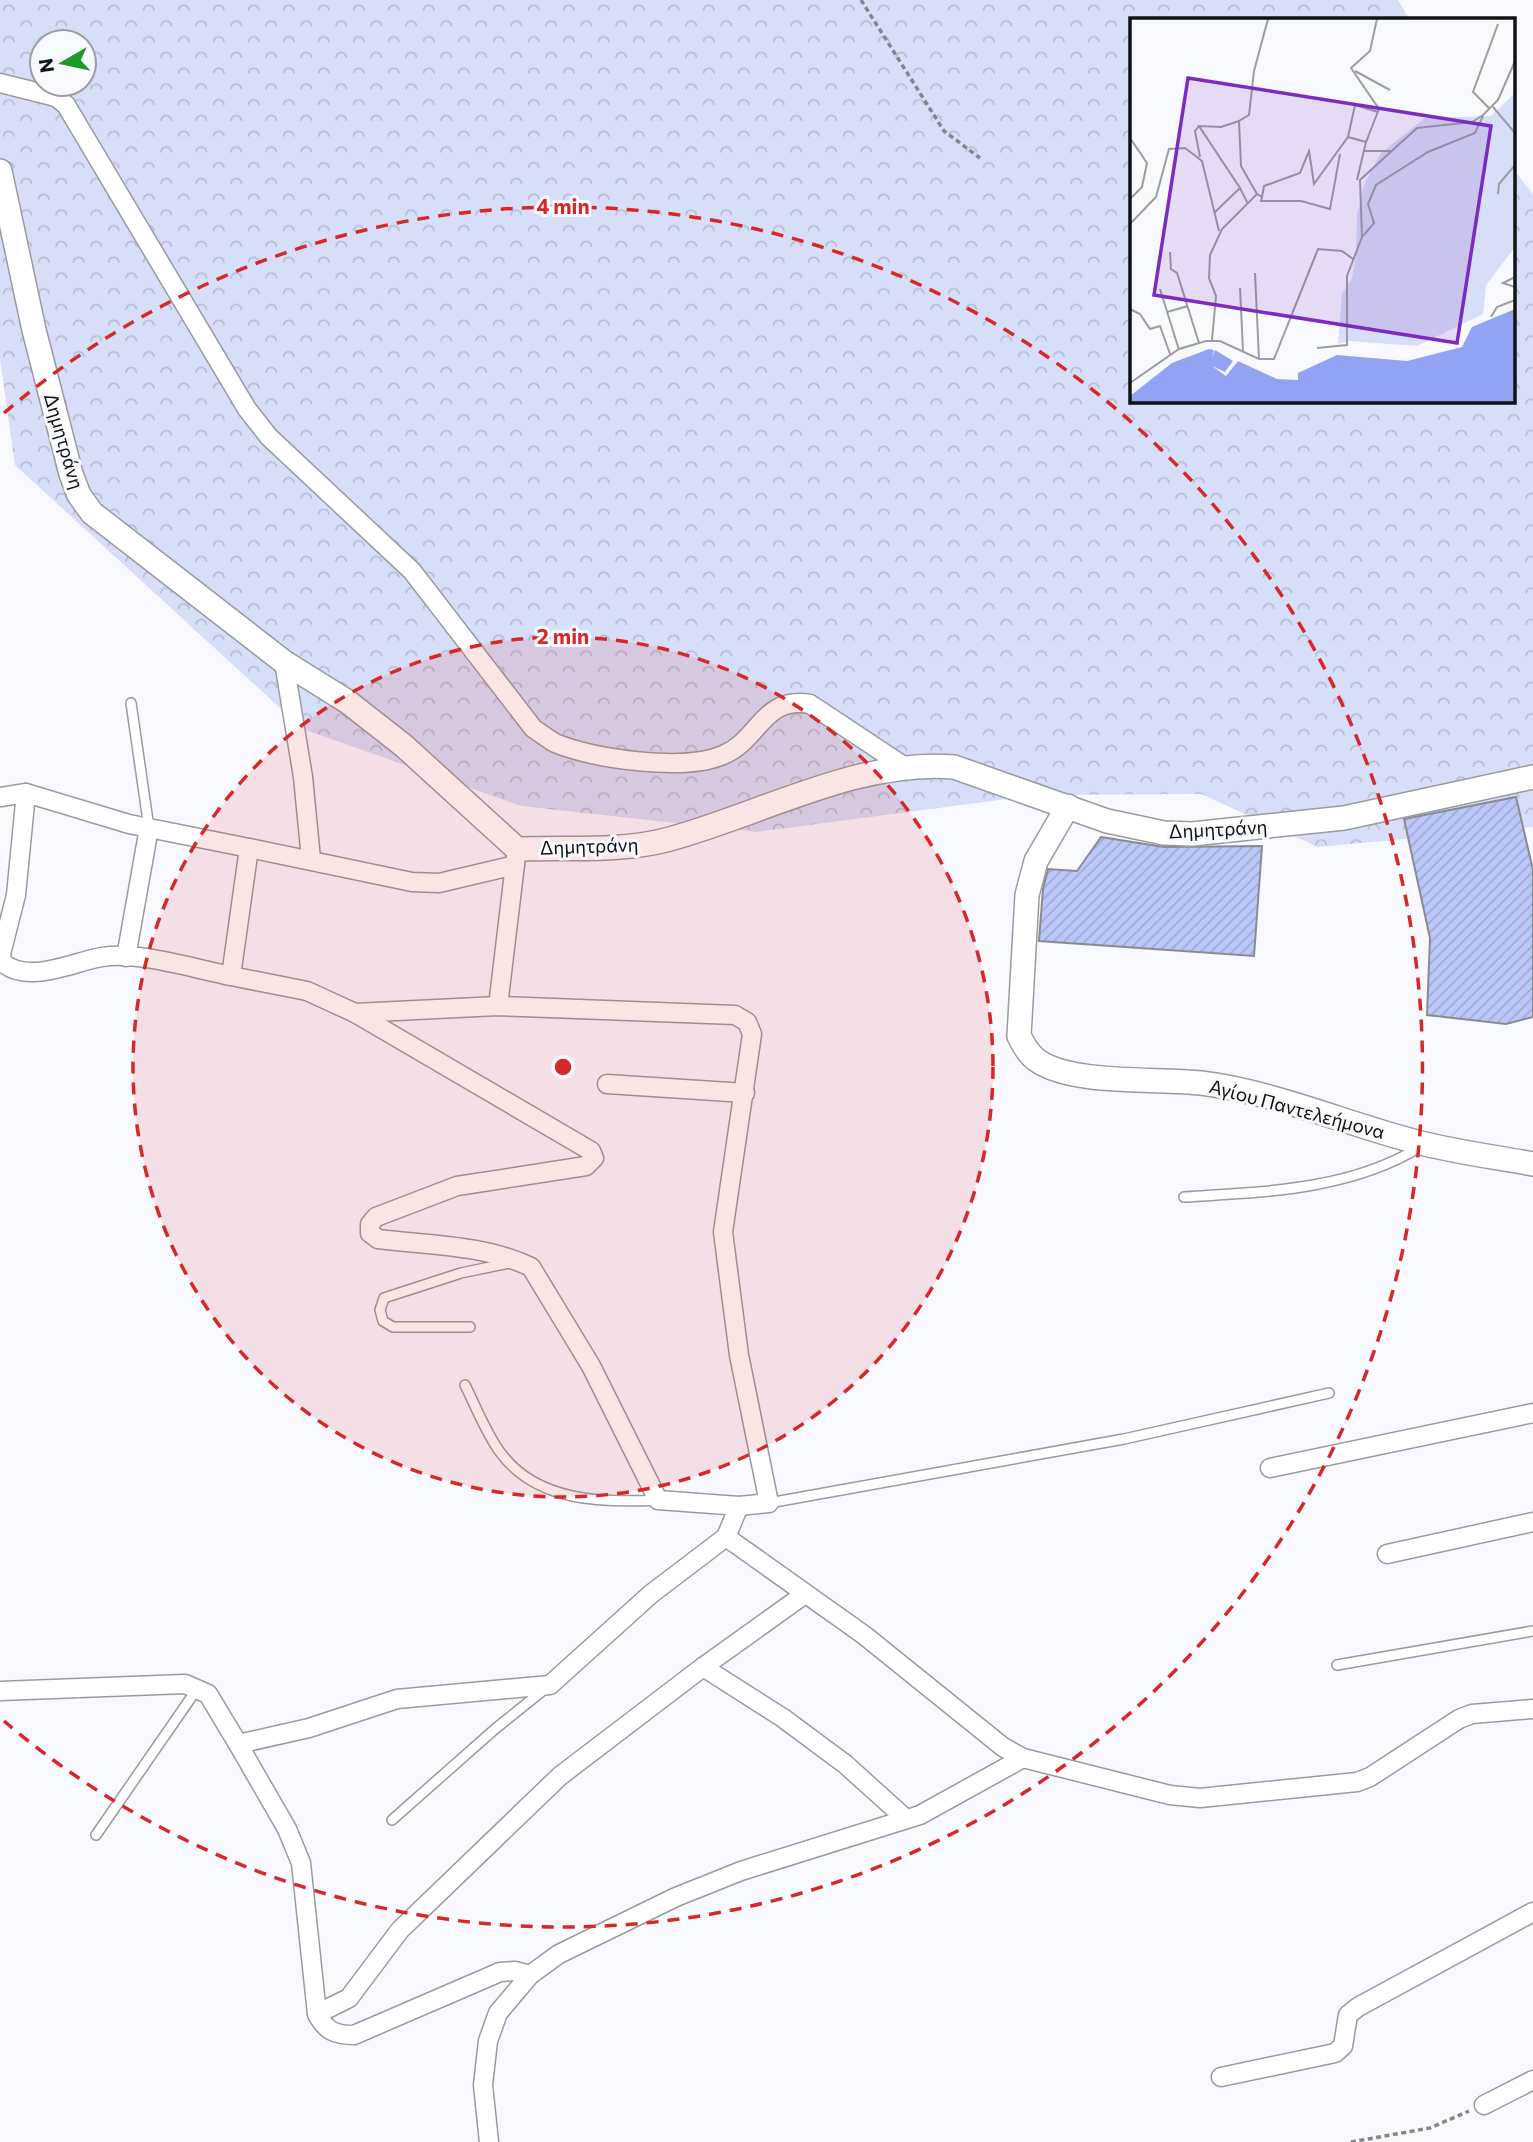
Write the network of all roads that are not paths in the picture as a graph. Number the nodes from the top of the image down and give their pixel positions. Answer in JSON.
{"nodes":[{"id":1,"x":0,"y":83,"type":"edge"},
{"id":2,"x":0,"y":171,"type":"edge"},
{"id":3,"x":284,"y":662,"type":"junction"},
{"id":4,"x":131,"y":704,"type":"dead end"},
{"id":5,"x":905,"y":767,"type":"junction"},
{"id":6,"x":1533,"y":777,"type":"edge"},
{"id":7,"x":26,"y":793,"type":"junction"},
{"id":8,"x":0,"y":797,"type":"edge"},
{"id":9,"x":1068,"y":806,"type":"junction"},
{"id":10,"x":149,"y":828,"type":"junction"},
{"id":11,"x":249,"y":848,"type":"junction"},
{"id":12,"x":516,"y":857,"type":"junction"},
{"id":13,"x":311,"y":859,"type":"junction"},
{"id":14,"x":126,"y":957,"type":"junction"},
{"id":15,"x":231,"y":976,"type":"junction"},
{"id":16,"x":498,"y":1006,"type":"junction"},
{"id":17,"x":355,"y":1013,"type":"junction"},
{"id":18,"x":607,"y":1084,"type":"dead end"},
{"id":19,"x":745,"y":1093,"type":"junction"},
{"id":20,"x":1425,"y":1144,"type":"junction"},
{"id":21,"x":1533,"y":1164,"type":"edge"},
{"id":22,"x":1184,"y":1197,"type":"dead end"},
{"id":23,"x":518,"y":1260,"type":"junction"},
{"id":24,"x":470,"y":1327,"type":"dead end"},
{"id":25,"x":465,"y":1385,"type":"dead end"},
{"id":26,"x":1329,"y":1394,"type":"dead end"},
{"id":27,"x":1533,"y":1413,"type":"edge"},
{"id":28,"x":1270,"y":1468,"type":"dead end"},
{"id":29,"x":658,"y":1500,"type":"junction"},
{"id":30,"x":769,"y":1503,"type":"junction"},
{"id":31,"x":739,"y":1506,"type":"junction"},
{"id":32,"x":1533,"y":1522,"type":"edge"},
{"id":33,"x":726,"y":1538,"type":"junction"},
{"id":34,"x":1387,"y":1554,"type":"dead end"},
{"id":35,"x":805,"y":1594,"type":"junction"},
{"id":36,"x":1533,"y":1631,"type":"edge"},
{"id":37,"x":1337,"y":1665,"type":"dead end"},
{"id":38,"x":703,"y":1667,"type":"junction"},
{"id":39,"x":551,"y":1685,"type":"junction"},
{"id":40,"x":198,"y":1687,"type":"junction"},
{"id":41,"x":0,"y":1691,"type":"edge"},
{"id":42,"x":1533,"y":1709,"type":"edge"},
{"id":43,"x":238,"y":1744,"type":"junction"},
{"id":44,"x":1023,"y":1758,"type":"junction"},
{"id":45,"x":906,"y":1819,"type":"junction"},
{"id":46,"x":393,"y":1820,"type":"dead end"},
{"id":47,"x":96,"y":1835,"type":"dead end"},
{"id":48,"x":1533,"y":1912,"type":"edge"},
{"id":49,"x":530,"y":1975,"type":"junction"},
{"id":50,"x":317,"y":2014,"type":"junction"},
{"id":51,"x":1221,"y":2077,"type":"dead end"},
{"id":52,"x":1533,"y":2080,"type":"edge"},
{"id":53,"x":1484,"y":2105,"type":"road end"},
{"id":54,"x":489,"y":2142,"type":"edge"}],
"edges":[{"from":1,"to":5,"type":"street"},
{"from":2,"to":3,"type":"street","name":"Δημητράνη"},
{"from":3,"to":12,"type":"street","name":"Δημητράνη"},
{"from":3,"to":13,"type":"street"},
{"from":4,"to":10,"type":"lane"},
{"from":5,"to":9,"type":"street","name":"Δημητράνη"},
{"from":5,"to":12,"type":"street","name":"Δημητράνη"},
{"from":6,"to":9,"type":"street","name":"Δημητράνη"},
{"from":7,"to":8,"type":"street"},
{"from":7,"to":10,"type":"street"},
{"from":7,"to":14,"type":"street"},
{"from":9,"to":20,"type":"street","name":"Αγίου Παντελεήμονα"},
{"from":10,"to":11,"type":"street"},
{"from":10,"to":14,"type":"street"},
{"from":11,"to":13,"type":"street"},
{"from":11,"to":15,"type":"street"},
{"from":12,"to":13,"type":"street"},
{"from":12,"to":16,"type":"street"},
{"from":14,"to":15,"type":"street"},
{"from":15,"to":17,"type":"street"},
{"from":16,"to":17,"type":"street"},
{"from":16,"to":19,"type":"street"},
{"from":17,"to":23,"type":"street"},
{"from":18,"to":19,"type":"street"},
{"from":19,"to":30,"type":"street"},
{"from":20,"to":21,"type":"street","name":"Αγίου Παντελεήμονα"},
{"from":20,"to":22,"type":"lane"},
{"from":23,"to":24,"type":"lane"},
{"from":23,"to":29,"type":"street"},
{"from":25,"to":29,"type":"lane"},
{"from":26,"to":30,"type":"lane"},
{"from":27,"to":28,"type":"street"},
{"from":29,"to":31,"type":"street"},
{"from":30,"to":31,"type":"street"},
{"from":31,"to":33,"type":"street"},
{"from":32,"to":34,"type":"street"},
{"from":33,"to":35,"type":"street"},
{"from":33,"to":39,"type":"street"},
{"from":35,"to":38,"type":"street"},
{"from":35,"to":44,"type":"street"},
{"from":36,"to":37,"type":"lane"},
{"from":38,"to":45,"type":"street"},
{"from":38,"to":50,"type":"street"},
{"from":39,"to":43,"type":"street"},
{"from":39,"to":46,"type":"lane"},
{"from":40,"to":41,"type":"street"},
{"from":40,"to":43,"type":"street"},
{"from":40,"to":47,"type":"lane"},
{"from":42,"to":44,"type":"street"},
{"from":43,"to":50,"type":"street"},
{"from":44,"to":45,"type":"street"},
{"from":45,"to":49,"type":"street"},
{"from":48,"to":51,"type":"street"},
{"from":49,"to":50,"type":"street"},
{"from":49,"to":54,"type":"street"},
{"from":52,"to":53,"type":"street"}]}
